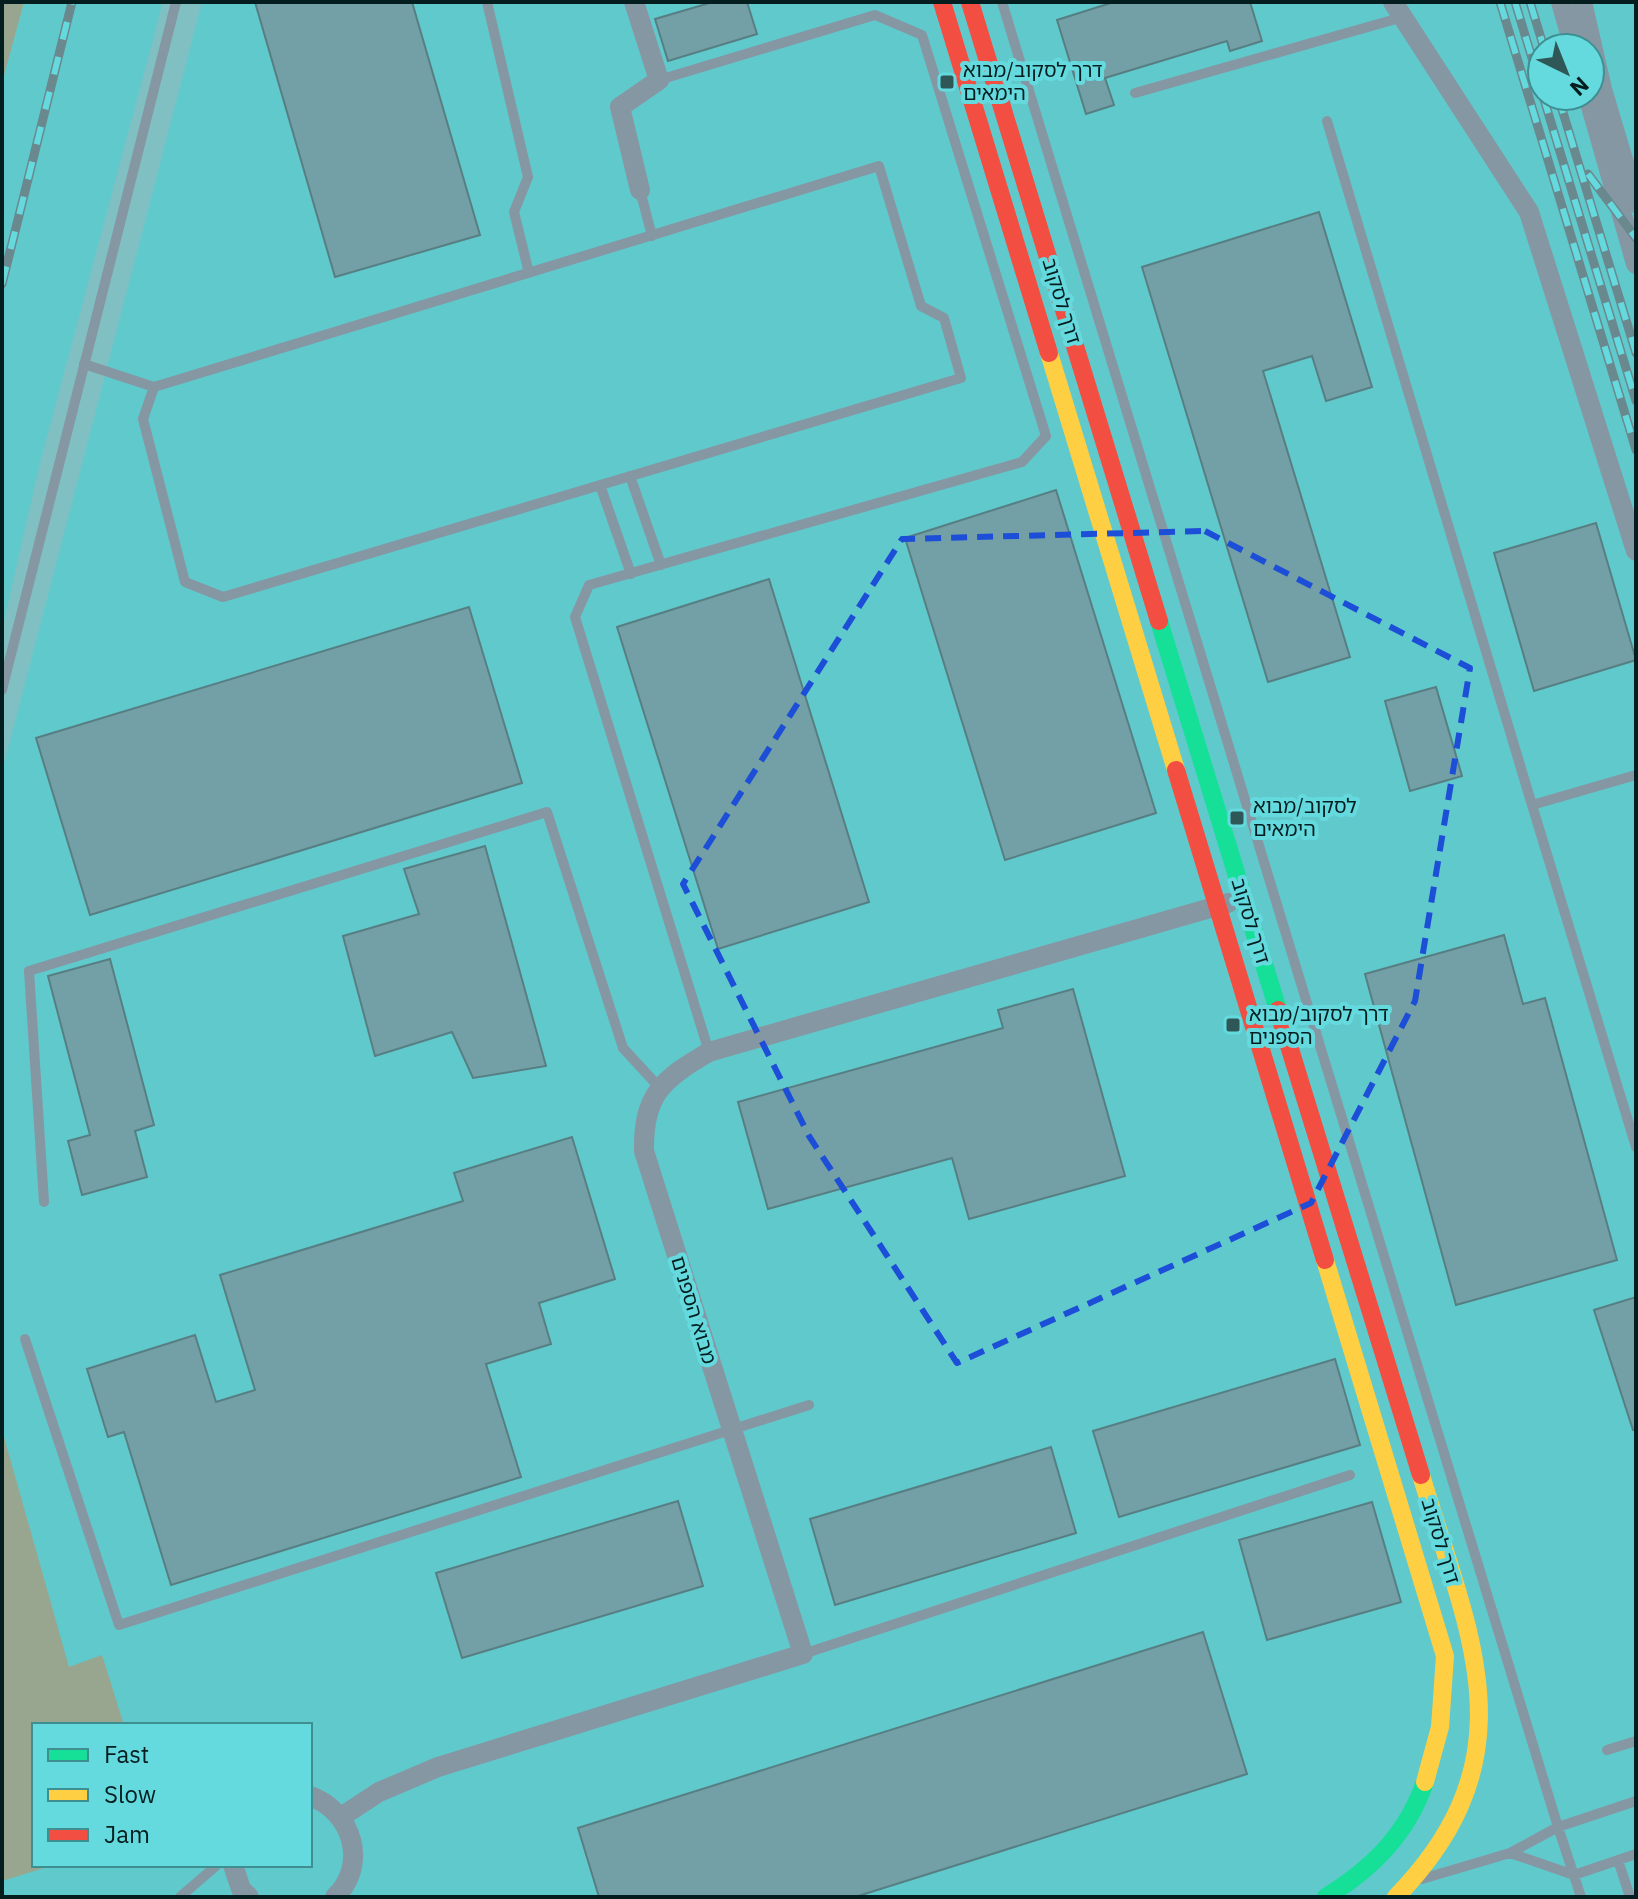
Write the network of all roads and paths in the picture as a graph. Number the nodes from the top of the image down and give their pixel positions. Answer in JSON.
{"nodes":[{"id":1,"x":176,"y":2,"type":"edge"},
{"id":2,"x":487,"y":2,"type":"edge"},
{"id":3,"x":634,"y":2,"type":"edge"},
{"id":4,"x":942,"y":2,"type":"edge"},
{"id":5,"x":970,"y":2,"type":"edge"},
{"id":6,"x":1002,"y":2,"type":"edge"},
{"id":7,"x":1567,"y":2,"type":"edge"},
{"id":8,"x":1398,"y":10,"type":"edge"},
{"id":9,"x":1572,"y":32,"type":"edge"},
{"id":10,"x":659,"y":80,"type":"junction"},
{"id":11,"x":1135,"y":93,"type":"dead end"},
{"id":12,"x":1593,"y":112,"type":"edge"},
{"id":13,"x":1327,"y":121,"type":"dead end"},
{"id":14,"x":640,"y":190,"type":"joint"},
{"id":15,"x":1636,"y":203,"type":"edge"},
{"id":16,"x":652,"y":236,"type":"junction"},
{"id":17,"x":1636,"y":264,"type":"edge"},
{"id":18,"x":529,"y":273,"type":"junction"},
{"id":19,"x":84,"y":364,"type":"junction"},
{"id":20,"x":154,"y":387,"type":"junction"},
{"id":21,"x":630,"y":476,"type":"junction"},
{"id":22,"x":600,"y":485,"type":"junction"},
{"id":23,"x":1636,"y":551,"type":"edge"},
{"id":24,"x":661,"y":565,"type":"junction"},
{"id":25,"x":631,"y":574,"type":"junction"},
{"id":26,"x":2,"y":690,"type":"edge"},
{"id":27,"x":1636,"y":775,"type":"edge"},
{"id":28,"x":1532,"y":805,"type":"junction"},
{"id":29,"x":1245,"y":898,"type":"junction"},
{"id":30,"x":1219,"y":906,"type":"junction"},
{"id":31,"x":709,"y":1052,"type":"junction"},
{"id":32,"x":659,"y":1087,"type":"junction"},
{"id":33,"x":1636,"y":1147,"type":"edge"},
{"id":34,"x":44,"y":1202,"type":"dead end"},
{"id":35,"x":25,"y":1339,"type":"dead end"},
{"id":36,"x":809,"y":1405,"type":"dead end"},
{"id":37,"x":732,"y":1429,"type":"junction"},
{"id":38,"x":1350,"y":1475,"type":"dead end"},
{"id":39,"x":803,"y":1654,"type":"junction"},
{"id":40,"x":1636,"y":1741,"type":"edge"},
{"id":41,"x":1607,"y":1750,"type":"dead end"},
{"id":42,"x":312,"y":1797,"type":"edge"},
{"id":43,"x":1636,"y":1801,"type":"edge"},
{"id":44,"x":341,"y":1817,"type":"junction"},
{"id":45,"x":1558,"y":1827,"type":"junction"},
{"id":46,"x":1510,"y":1853,"type":"junction"},
{"id":47,"x":1636,"y":1854,"type":"edge"},
{"id":48,"x":1618,"y":1860,"type":"junction"},
{"id":49,"x":215,"y":1867,"type":"edge"},
{"id":50,"x":234,"y":1867,"type":"edge"},
{"id":51,"x":1574,"y":1875,"type":"junction"},
{"id":52,"x":1411,"y":1882,"type":"junction"},
{"id":53,"x":180,"y":1897,"type":"edge"},
{"id":54,"x":249,"y":1897,"type":"edge"},
{"id":55,"x":335,"y":1897,"type":"edge"},
{"id":56,"x":1326,"y":1897,"type":"edge"},
{"id":57,"x":1396,"y":1897,"type":"edge"},
{"id":58,"x":1581,"y":1897,"type":"edge"},
{"id":59,"x":1630,"y":1897,"type":"edge"}],
"edges":[{"from":1,"to":19,"type":"lane"},
{"from":2,"to":18,"type":"lane"},
{"from":3,"to":10,"type":"street"},
{"from":4,"to":30,"type":"street","name":"דרך לסקוב"},
{"from":5,"to":29,"type":"street","name":"דרך לסקוב"},
{"from":6,"to":45,"type":"lane"},
{"from":7,"to":9,"type":"street"},
{"from":7,"to":15,"type":"street"},
{"from":8,"to":11,"type":"lane"},
{"from":8,"to":23,"type":"street"},
{"from":10,"to":14,"type":"street"},
{"from":10,"to":24,"type":"lane"},
{"from":12,"to":17,"type":"street"},
{"from":13,"to":28,"type":"lane"},
{"from":14,"to":16,"type":"lane"},
{"from":16,"to":18,"type":"lane"},
{"from":16,"to":21,"type":"lane"},
{"from":18,"to":20,"type":"lane"},
{"from":19,"to":20,"type":"lane"},
{"from":19,"to":26,"type":"lane"},
{"from":20,"to":22,"type":"lane"},
{"from":21,"to":22,"type":"lane"},
{"from":21,"to":24,"type":"lane"},
{"from":22,"to":25,"type":"lane"},
{"from":24,"to":25,"type":"lane"},
{"from":25,"to":31,"type":"lane"},
{"from":27,"to":28,"type":"lane"},
{"from":28,"to":33,"type":"lane"},
{"from":29,"to":30,"type":"street"},
{"from":29,"to":52,"type":"street","name":"דרך לסקוב"},
{"from":30,"to":31,"type":"street"},
{"from":30,"to":56,"type":"street","name":"דרך לסקוב"},
{"from":31,"to":32,"type":"street"},
{"from":32,"to":34,"type":"lane"},
{"from":32,"to":37,"type":"street","name":"מבוא הספנים"},
{"from":35,"to":37,"type":"lane"},
{"from":36,"to":37,"type":"lane"},
{"from":37,"to":39,"type":"street","name":"מבוא הספנים"},
{"from":38,"to":39,"type":"lane"},
{"from":39,"to":44,"type":"street"},
{"from":40,"to":41,"type":"lane"},
{"from":42,"to":44,"type":"street"},
{"from":43,"to":45,"type":"lane"},
{"from":44,"to":55,"type":"street"},
{"from":45,"to":46,"type":"lane"},
{"from":45,"to":51,"type":"lane"},
{"from":46,"to":51,"type":"lane"},
{"from":46,"to":52,"type":"lane"},
{"from":47,"to":48,"type":"lane"},
{"from":48,"to":51,"type":"lane"},
{"from":48,"to":59,"type":"lane"},
{"from":49,"to":53,"type":"lane"},
{"from":50,"to":54,"type":"street"},
{"from":51,"to":58,"type":"lane"},
{"from":52,"to":57,"type":"street","name":"דרך לסקוב"}]}
